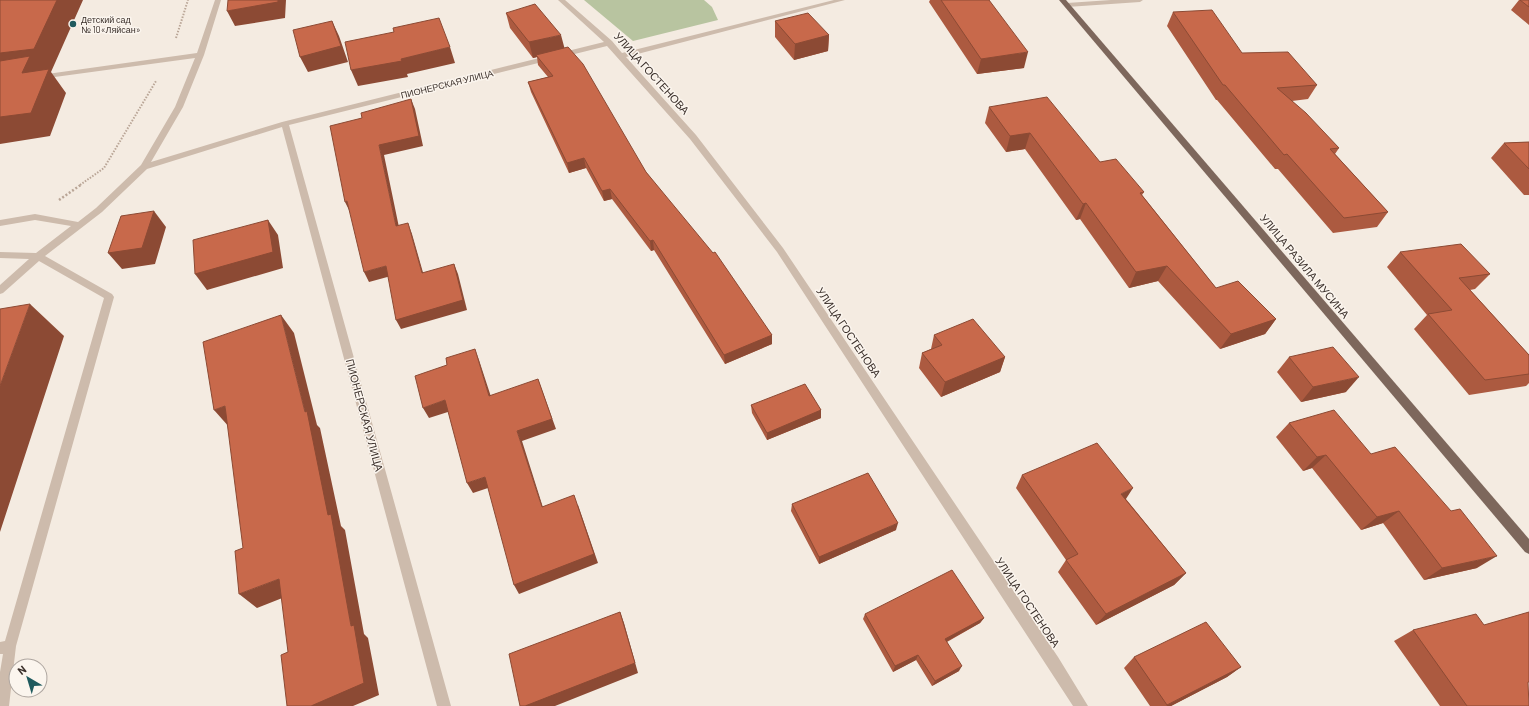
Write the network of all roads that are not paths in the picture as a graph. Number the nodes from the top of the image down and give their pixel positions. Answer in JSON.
{"nodes":[{"id":1,"x":218,"y":0,"type":"edge"},
{"id":2,"x":561,"y":0,"type":"edge"},
{"id":3,"x":842,"y":0,"type":"edge"},
{"id":4,"x":1140,"y":0,"type":"edge"},
{"id":5,"x":1064,"y":2,"type":"edge"},
{"id":6,"x":609,"y":43,"type":"junction"},
{"id":7,"x":200,"y":55,"type":"junction"},
{"id":8,"x":621,"y":56,"type":"junction"},
{"id":9,"x":31,"y":78,"type":"edge"},
{"id":10,"x":285,"y":124,"type":"junction"},
{"id":11,"x":144,"y":167,"type":"junction"},
{"id":12,"x":0,"y":223,"type":"edge"},
{"id":13,"x":80,"y":225,"type":"junction"},
{"id":14,"x":0,"y":255,"type":"edge"},
{"id":15,"x":38,"y":256,"type":"junction"},
{"id":16,"x":0,"y":291,"type":"edge"},
{"id":17,"x":1529,"y":548,"type":"edge"},
{"id":18,"x":5,"y":647,"type":"edge"},
{"id":19,"x":2,"y":706,"type":"edge"},
{"id":20,"x":444,"y":706,"type":"edge"},
{"id":21,"x":1081,"y":706,"type":"edge"}],
"edges":[{"from":1,"to":7,"type":"street"},
{"from":2,"to":6,"type":"street","name":"УЛИЦА ГОСТЕНОВА"},
{"from":3,"to":8,"type":"street"},
{"from":4,"to":5,"type":"street"},
{"from":5,"to":17,"type":"main road","name":"УЛИЦА РАЗИЛА МУСИНА"},
{"from":6,"to":8,"type":"street","name":"УЛИЦА ГОСТЕНОВА"},
{"from":6,"to":10,"type":"street","name":"ПИОНЕРСКАЯ УЛИЦА"},
{"from":7,"to":9,"type":"street"},
{"from":7,"to":11,"type":"street"},
{"from":8,"to":21,"type":"street","name":"УЛИЦА ГОСТЕНОВА"},
{"from":10,"to":11,"type":"street","name":"ПИОНЕРСКАЯ УЛИЦА"},
{"from":10,"to":20,"type":"street","name":"ПИОНЕРСКАЯ УЛИЦА"},
{"from":11,"to":13,"type":"street"},
{"from":12,"to":13,"type":"street"},
{"from":13,"to":15,"type":"street"},
{"from":14,"to":15,"type":"street"},
{"from":15,"to":16,"type":"street"},
{"from":15,"to":18,"type":"street"},
{"from":18,"to":19,"type":"street"}]}
